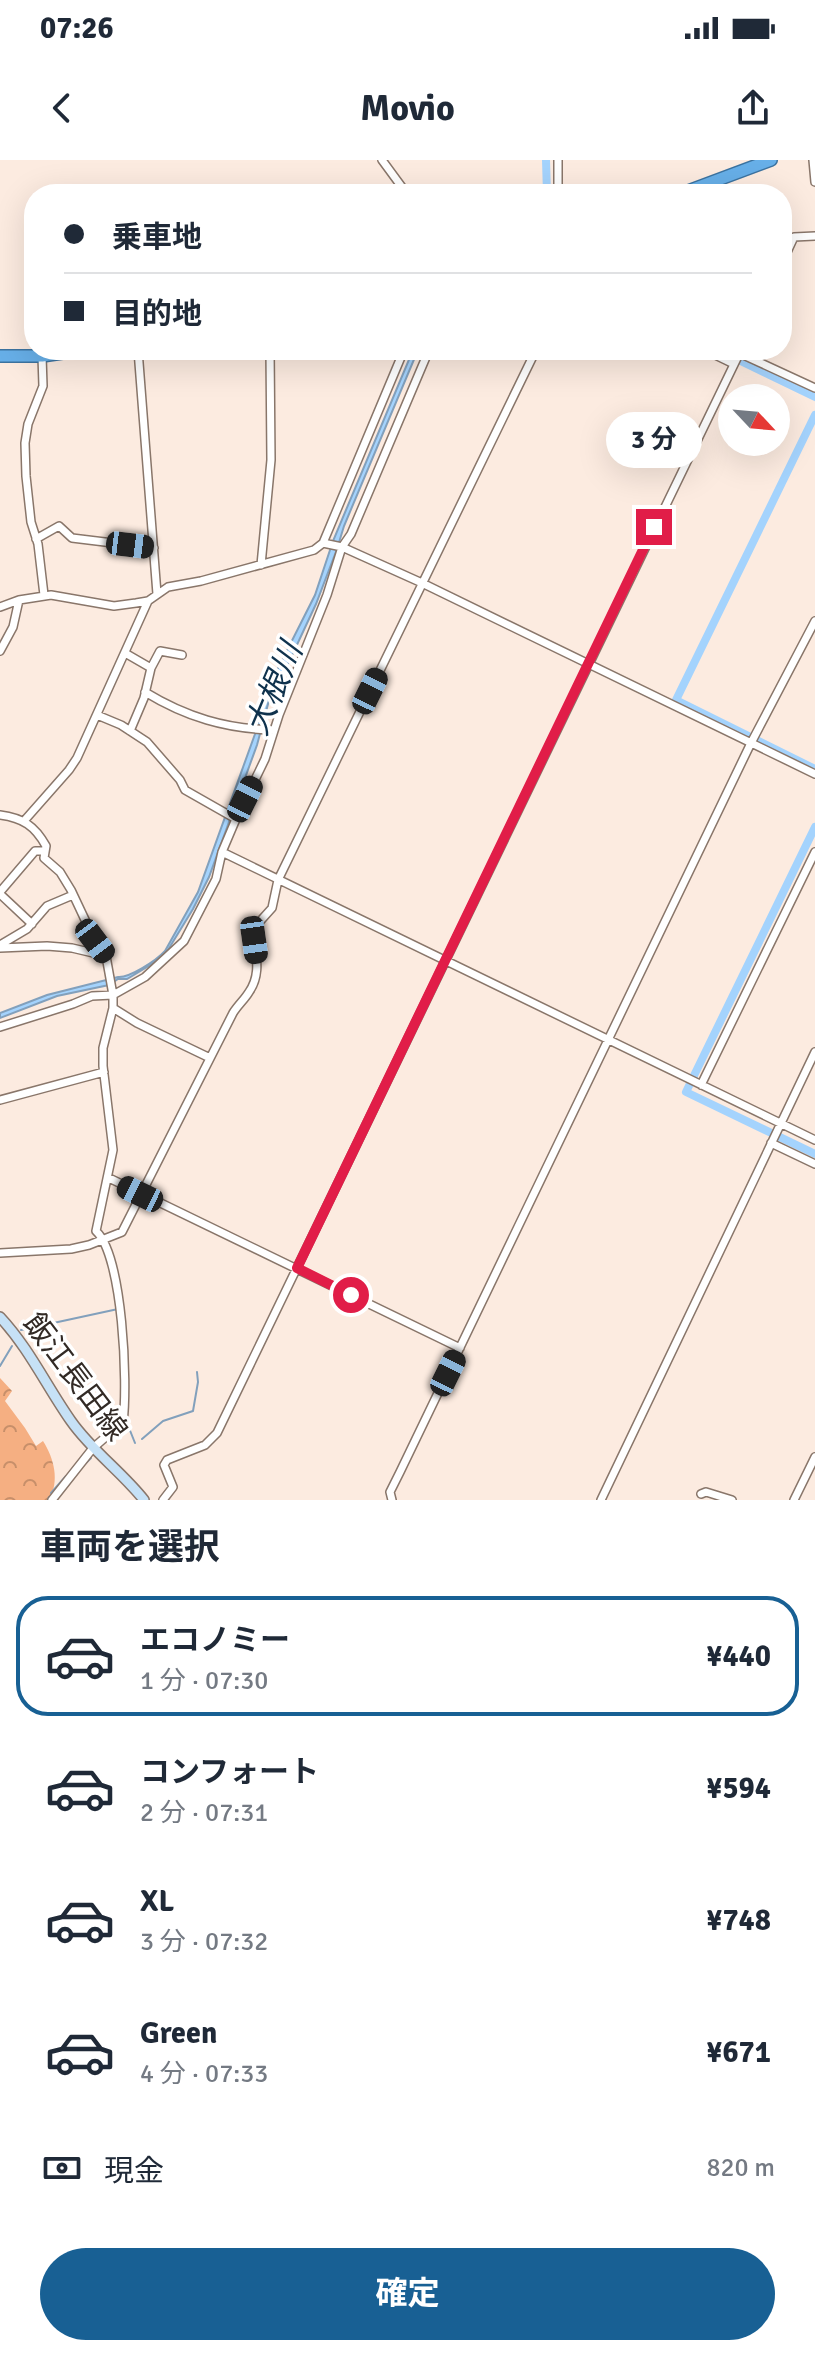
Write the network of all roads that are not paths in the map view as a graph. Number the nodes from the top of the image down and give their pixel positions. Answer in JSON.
{"nodes":[{"id":1,"x":382,"y":160,"type":"edge"},
{"id":2,"x":558,"y":160,"type":"edge"},
{"id":3,"x":771,"y":160,"type":"edge"},
{"id":4,"x":813,"y":160,"type":"edge"},
{"id":5,"x":741,"y":166,"type":"edge"},
{"id":6,"x":815,"y":182,"type":"edge"},
{"id":7,"x":400,"y":184,"type":"edge"},
{"id":8,"x":558,"y":184,"type":"edge"},
{"id":9,"x":702,"y":184,"type":"edge"},
{"id":10,"x":815,"y":236,"type":"edge"},
{"id":11,"x":792,"y":241,"type":"edge"},
{"id":12,"x":0,"y":356,"type":"edge"},
{"id":13,"x":24,"y":356,"type":"edge"},
{"id":14,"x":42,"y":360,"type":"edge"},
{"id":15,"x":139,"y":360,"type":"edge"},
{"id":16,"x":270,"y":360,"type":"edge"},
{"id":17,"x":400,"y":360,"type":"edge"},
{"id":18,"x":425,"y":360,"type":"edge"},
{"id":19,"x":531,"y":360,"type":"edge"},
{"id":20,"x":737,"y":360,"type":"edge"},
{"id":21,"x":745,"y":360,"type":"edge"},
{"id":22,"x":815,"y":388,"type":"edge"},
{"id":23,"x":36,"y":539,"type":"junction"},
{"id":24,"x":324,"y":543,"type":"junction"},
{"id":25,"x":342,"y":547,"type":"junction"},
{"id":26,"x":154,"y":548,"type":"junction"},
{"id":27,"x":261,"y":565,"type":"junction"},
{"id":28,"x":422,"y":583,"type":"junction"},
{"id":29,"x":157,"y":594,"type":"junction"},
{"id":30,"x":44,"y":595,"type":"junction"},
{"id":31,"x":19,"y":600,"type":"junction"},
{"id":32,"x":148,"y":601,"type":"junction"},
{"id":33,"x":0,"y":607,"type":"edge"},
{"id":34,"x":815,"y":621,"type":"edge"},
{"id":35,"x":0,"y":651,"type":"edge"},
{"id":36,"x":125,"y":653,"type":"junction"},
{"id":37,"x":182,"y":655,"type":"dead end"},
{"id":38,"x":588,"y":664,"type":"junction"},
{"id":39,"x":151,"y":668,"type":"junction"},
{"id":40,"x":145,"y":692,"type":"junction"},
{"id":41,"x":97,"y":715,"type":"junction"},
{"id":42,"x":274,"y":730,"type":"junction"},
{"id":43,"x":130,"y":731,"type":"junction"},
{"id":44,"x":751,"y":743,"type":"junction"},
{"id":45,"x":815,"y":774,"type":"edge"},
{"id":46,"x":0,"y":815,"type":"edge"},
{"id":47,"x":234,"y":818,"type":"junction"},
{"id":48,"x":24,"y":821,"type":"junction"},
{"id":49,"x":45,"y":851,"type":"junction"},
{"id":50,"x":222,"y":852,"type":"junction"},
{"id":51,"x":815,"y":852,"type":"edge"},
{"id":52,"x":278,"y":880,"type":"junction"},
{"id":53,"x":0,"y":893,"type":"edge"},
{"id":54,"x":73,"y":895,"type":"junction"},
{"id":55,"x":32,"y":924,"type":"junction"},
{"id":56,"x":0,"y":946,"type":"edge"},
{"id":57,"x":106,"y":956,"type":"junction"},
{"id":58,"x":445,"y":962,"type":"junction"},
{"id":59,"x":113,"y":995,"type":"junction"},
{"id":60,"x":113,"y":1008,"type":"junction"},
{"id":61,"x":0,"y":1027,"type":"edge"},
{"id":62,"x":609,"y":1040,"type":"junction"},
{"id":63,"x":815,"y":1052,"type":"edge"},
{"id":64,"x":210,"y":1058,"type":"junction"},
{"id":65,"x":104,"y":1072,"type":"junction"},
{"id":66,"x":701,"y":1085,"type":"junction"},
{"id":67,"x":0,"y":1100,"type":"edge"},
{"id":68,"x":780,"y":1124,"type":"junction"},
{"id":69,"x":815,"y":1140,"type":"edge"},
{"id":70,"x":771,"y":1143,"type":"junction"},
{"id":71,"x":815,"y":1164,"type":"edge"},
{"id":72,"x":109,"y":1178,"type":"junction"},
{"id":73,"x":140,"y":1194,"type":"junction"},
{"id":74,"x":104,"y":1238,"type":"junction"},
{"id":75,"x":0,"y":1253,"type":"edge"},
{"id":76,"x":297,"y":1268,"type":"junction"},
{"id":77,"x":0,"y":1317,"type":"edge"},
{"id":78,"x":460,"y":1348,"type":"junction"},
{"id":79,"x":93,"y":1448,"type":"junction"},
{"id":80,"x":815,"y":1457,"type":"edge"},
{"id":81,"x":701,"y":1494,"type":"dead end"},
{"id":82,"x":52,"y":1500,"type":"edge"},
{"id":83,"x":144,"y":1500,"type":"edge"},
{"id":84,"x":163,"y":1500,"type":"edge"},
{"id":85,"x":392,"y":1500,"type":"edge"},
{"id":86,"x":601,"y":1500,"type":"edge"},
{"id":87,"x":732,"y":1500,"type":"edge"},
{"id":88,"x":794,"y":1500,"type":"edge"}],
"edges":[{"from":1,"to":7,"type":"street"},
{"from":2,"to":8,"type":"street"},
{"from":3,"to":5,"type":"highway"},
{"from":4,"to":6,"type":"street"},
{"from":5,"to":9,"type":"highway"},
{"from":10,"to":11,"type":"street"},
{"from":12,"to":13,"type":"highway"},
{"from":14,"to":23,"type":"street"},
{"from":15,"to":26,"type":"street"},
{"from":16,"to":27,"type":"street"},
{"from":17,"to":24,"type":"street"},
{"from":18,"to":25,"type":"street"},
{"from":19,"to":28,"type":"street"},
{"from":20,"to":38,"type":"street"},
{"from":21,"to":22,"type":"street"},
{"from":23,"to":26,"type":"street"},
{"from":23,"to":30,"type":"street"},
{"from":24,"to":25,"type":"street"},
{"from":24,"to":27,"type":"street"},
{"from":25,"to":28,"type":"street"},
{"from":25,"to":42,"type":"street"},
{"from":26,"to":29,"type":"street"},
{"from":27,"to":29,"type":"street"},
{"from":28,"to":38,"type":"street"},
{"from":28,"to":52,"type":"street"},
{"from":29,"to":32,"type":"street"},
{"from":30,"to":31,"type":"street"},
{"from":30,"to":32,"type":"street"},
{"from":31,"to":33,"type":"street"},
{"from":31,"to":35,"type":"street"},
{"from":32,"to":36,"type":"street"},
{"from":34,"to":44,"type":"street"},
{"from":36,"to":39,"type":"street"},
{"from":36,"to":41,"type":"street"},
{"from":37,"to":39,"type":"street"},
{"from":38,"to":44,"type":"street"},
{"from":38,"to":58,"type":"street"},
{"from":39,"to":40,"type":"street"},
{"from":40,"to":42,"type":"street"},
{"from":40,"to":43,"type":"street"},
{"from":41,"to":43,"type":"street"},
{"from":41,"to":48,"type":"street"},
{"from":42,"to":47,"type":"street"},
{"from":43,"to":47,"type":"street"},
{"from":44,"to":45,"type":"street"},
{"from":44,"to":62,"type":"street"},
{"from":46,"to":48,"type":"street"},
{"from":47,"to":50,"type":"street"},
{"from":48,"to":49,"type":"street"},
{"from":49,"to":53,"type":"street"},
{"from":49,"to":54,"type":"street"},
{"from":50,"to":52,"type":"street"},
{"from":50,"to":59,"type":"street"},
{"from":51,"to":66,"type":"street"},
{"from":52,"to":58,"type":"street"},
{"from":52,"to":64,"type":"street"},
{"from":53,"to":55,"type":"street"},
{"from":54,"to":55,"type":"street"},
{"from":54,"to":57,"type":"street"},
{"from":55,"to":56,"type":"street"},
{"from":56,"to":57,"type":"street"},
{"from":57,"to":59,"type":"street"},
{"from":58,"to":62,"type":"street"},
{"from":58,"to":76,"type":"street"},
{"from":59,"to":60,"type":"street"},
{"from":59,"to":61,"type":"street"},
{"from":60,"to":64,"type":"street"},
{"from":60,"to":65,"type":"street"},
{"from":62,"to":66,"type":"street"},
{"from":62,"to":78,"type":"street"},
{"from":63,"to":68,"type":"street"},
{"from":64,"to":73,"type":"street"},
{"from":65,"to":67,"type":"street"},
{"from":65,"to":72,"type":"street"},
{"from":66,"to":68,"type":"street"},
{"from":68,"to":69,"type":"street"},
{"from":68,"to":70,"type":"street"},
{"from":70,"to":71,"type":"street"},
{"from":70,"to":86,"type":"street"},
{"from":72,"to":73,"type":"street"},
{"from":72,"to":74,"type":"street"},
{"from":73,"to":74,"type":"street"},
{"from":73,"to":76,"type":"street"},
{"from":74,"to":75,"type":"street"},
{"from":74,"to":79,"type":"street"},
{"from":76,"to":78,"type":"street"},
{"from":76,"to":84,"type":"street"},
{"from":77,"to":79,"type":"main road","name":"飯江長田線"},
{"from":78,"to":85,"type":"street"},
{"from":79,"to":82,"type":"street"},
{"from":79,"to":83,"type":"main road","name":"飯江長田線"},
{"from":80,"to":88,"type":"street"},
{"from":81,"to":87,"type":"street"}]}
